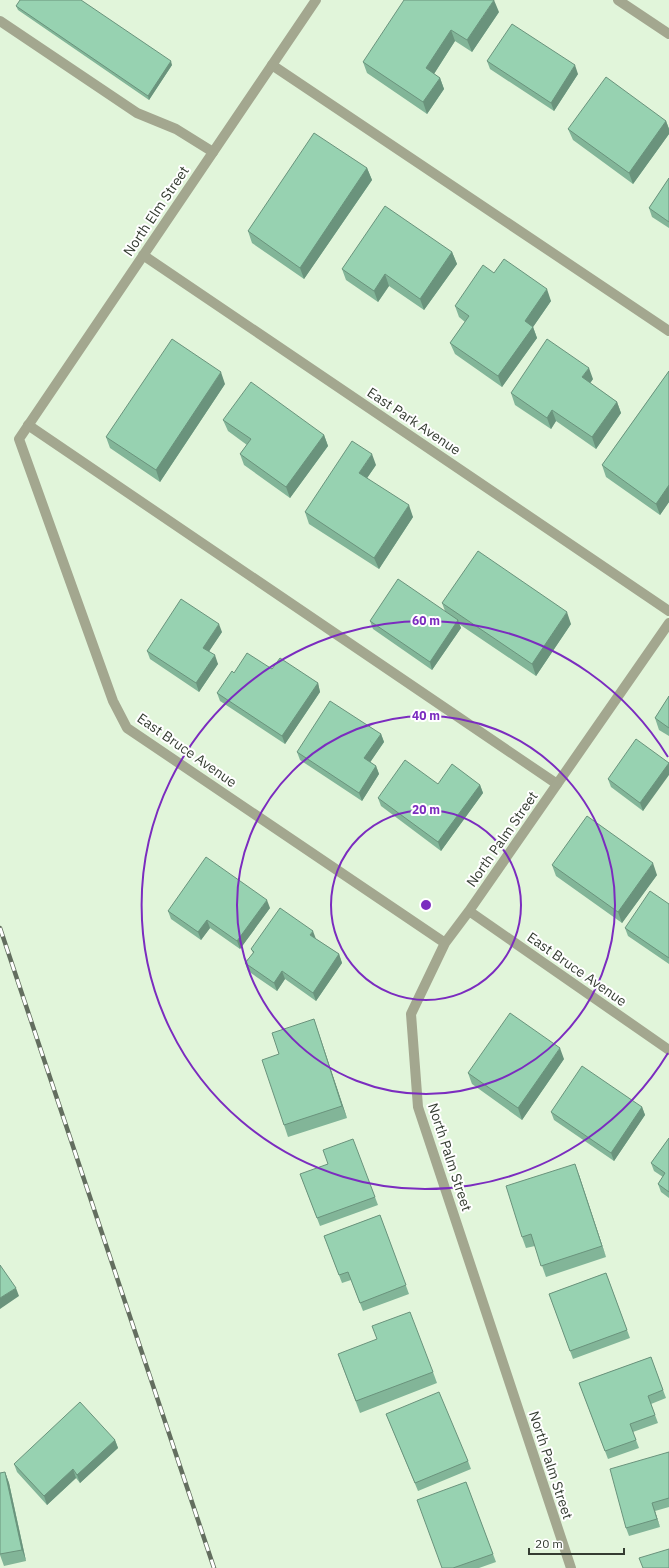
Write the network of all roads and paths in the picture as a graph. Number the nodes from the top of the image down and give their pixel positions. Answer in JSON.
{"nodes":[{"id":1,"x":316,"y":0,"type":"edge"},
{"id":2,"x":618,"y":0,"type":"edge"},
{"id":3,"x":0,"y":21,"type":"edge"},
{"id":4,"x":669,"y":34,"type":"edge"},
{"id":5,"x":272,"y":65,"type":"junction"},
{"id":6,"x":213,"y":152,"type":"junction"},
{"id":7,"x":143,"y":255,"type":"junction"},
{"id":8,"x":669,"y":331,"type":"edge"},
{"id":9,"x":28,"y":425,"type":"junction"},
{"id":10,"x":19,"y":439,"type":"joint"},
{"id":11,"x":669,"y":611,"type":"edge"},
{"id":12,"x":669,"y":623,"type":"edge"},
{"id":13,"x":557,"y":784,"type":"junction"},
{"id":14,"x":469,"y":911,"type":"junction"},
{"id":15,"x":445,"y":943,"type":"junction"},
{"id":16,"x":669,"y":1050,"type":"edge"},
{"id":17,"x":571,"y":1568,"type":"edge"}],
"edges":[{"from":1,"to":5,"type":"street","name":"North Elm Street"},
{"from":2,"to":4,"type":"street"},
{"from":3,"to":6,"type":"street"},
{"from":5,"to":6,"type":"street","name":"North Elm Street"},
{"from":5,"to":8,"type":"street"},
{"from":6,"to":7,"type":"street","name":"North Elm Street"},
{"from":7,"to":9,"type":"street","name":"North Elm Street"},
{"from":7,"to":11,"type":"street","name":"East Park Avenue"},
{"from":9,"to":10,"type":"street","name":"North Elm Street"},
{"from":9,"to":13,"type":"street"},
{"from":10,"to":15,"type":"street","name":"East Bruce Avenue"},
{"from":12,"to":13,"type":"street","name":"North Palm Street"},
{"from":13,"to":14,"type":"street","name":"North Palm Street"},
{"from":14,"to":15,"type":"street","name":"North Palm Street"},
{"from":14,"to":16,"type":"street","name":"East Bruce Avenue"},
{"from":15,"to":17,"type":"street","name":"North Palm Street"}]}
